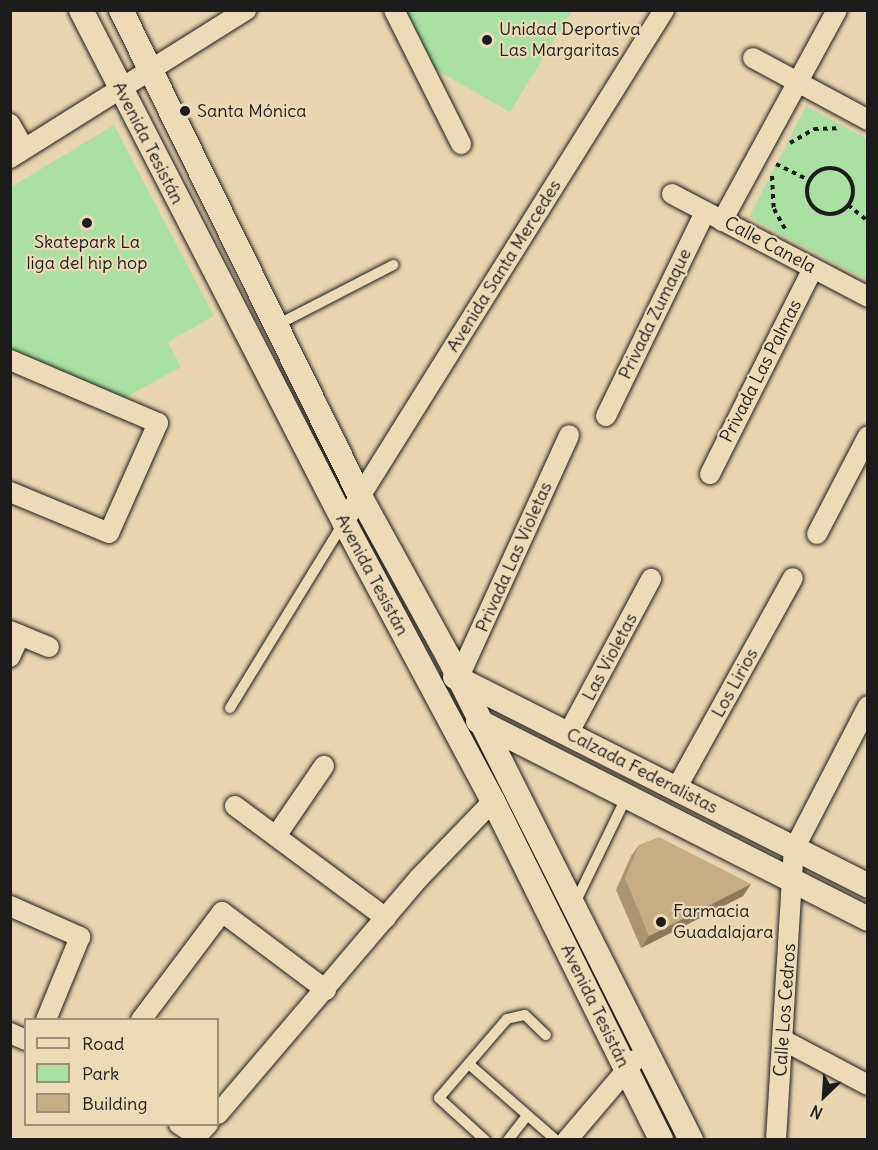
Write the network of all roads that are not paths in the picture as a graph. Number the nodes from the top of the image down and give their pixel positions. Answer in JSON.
{"nodes":[{"id":1,"x":81,"y":10,"type":"edge"},
{"id":2,"x":121,"y":10,"type":"edge"},
{"id":3,"x":246,"y":10,"type":"edge"},
{"id":4,"x":394,"y":10,"type":"edge"},
{"id":5,"x":664,"y":10,"type":"edge"},
{"id":6,"x":837,"y":10,"type":"edge"},
{"id":7,"x":753,"y":58,"type":"dead end"},
{"id":8,"x":150,"y":68,"type":"junction"},
{"id":9,"x":798,"y":82,"type":"junction"},
{"id":10,"x":120,"y":87,"type":"junction"},
{"id":11,"x":867,"y":120,"type":"edge"},
{"id":12,"x":10,"y":124,"type":"edge"},
{"id":13,"x":461,"y":144,"type":"dead end"},
{"id":14,"x":17,"y":153,"type":"edge"},
{"id":15,"x":672,"y":194,"type":"dead end"},
{"id":16,"x":714,"y":216,"type":"junction"},
{"id":17,"x":393,"y":265,"type":"dead end"},
{"id":18,"x":813,"y":268,"type":"junction"},
{"id":19,"x":867,"y":297,"type":"edge"},
{"id":20,"x":277,"y":325,"type":"junction"},
{"id":21,"x":10,"y":360,"type":"edge"},
{"id":22,"x":606,"y":416,"type":"dead end"},
{"id":23,"x":569,"y":435,"type":"dead end"},
{"id":24,"x":867,"y":436,"type":"edge"},
{"id":25,"x":710,"y":474,"type":"dead end"},
{"id":26,"x":10,"y":492,"type":"edge"},
{"id":27,"x":360,"y":496,"type":"junction"},
{"id":28,"x":344,"y":522,"type":"junction"},
{"id":29,"x":817,"y":534,"type":"dead end"},
{"id":30,"x":793,"y":578,"type":"dead end"},
{"id":31,"x":651,"y":579,"type":"dead end"},
{"id":32,"x":15,"y":633,"type":"edge"},
{"id":33,"x":49,"y":647,"type":"dead end"},
{"id":34,"x":10,"y":657,"type":"edge"},
{"id":35,"x":416,"y":657,"type":"junction"},
{"id":36,"x":458,"y":679,"type":"junction"},
{"id":37,"x":441,"y":702,"type":"junction"},
{"id":38,"x":867,"y":706,"type":"edge"},
{"id":39,"x":230,"y":708,"type":"dead end"},
{"id":40,"x":482,"y":723,"type":"junction"},
{"id":41,"x":568,"y":734,"type":"junction"},
{"id":42,"x":324,"y":766,"type":"dead end"},
{"id":43,"x":676,"y":789,"type":"junction"},
{"id":44,"x":627,"y":796,"type":"junction"},
{"id":45,"x":493,"y":801,"type":"junction"},
{"id":46,"x":235,"y":806,"type":"dead end"},
{"id":47,"x":276,"y":836,"type":"junction"},
{"id":48,"x":794,"y":849,"type":"junction"},
{"id":49,"x":793,"y":881,"type":"junction"},
{"id":50,"x":867,"y":886,"type":"edge"},
{"id":51,"x":10,"y":906,"type":"edge"},
{"id":52,"x":573,"y":906,"type":"junction"},
{"id":53,"x":386,"y":918,"type":"junction"},
{"id":54,"x":867,"y":919,"type":"edge"},
{"id":55,"x":326,"y":990,"type":"junction"},
{"id":56,"x":47,"y":1018,"type":"edge"},
{"id":57,"x":142,"y":1018,"type":"edge"},
{"id":58,"x":10,"y":1033,"type":"edge"},
{"id":59,"x":546,"y":1035,"type":"dead end"},
{"id":60,"x":24,"y":1039,"type":"edge"},
{"id":61,"x":783,"y":1040,"type":"junction"},
{"id":62,"x":645,"y":1049,"type":"junction"},
{"id":63,"x":470,"y":1065,"type":"junction"},
{"id":64,"x":626,"y":1069,"type":"junction"},
{"id":65,"x":867,"y":1085,"type":"edge"},
{"id":66,"x":219,"y":1113,"type":"edge"},
{"id":67,"x":527,"y":1116,"type":"junction"},
{"id":68,"x":180,"y":1126,"type":"edge"},
{"id":69,"x":207,"y":1126,"type":"edge"},
{"id":70,"x":485,"y":1140,"type":"edge"},
{"id":71,"x":508,"y":1140,"type":"edge"},
{"id":72,"x":556,"y":1140,"type":"edge"},
{"id":73,"x":567,"y":1140,"type":"edge"},
{"id":74,"x":661,"y":1140,"type":"edge"},
{"id":75,"x":691,"y":1140,"type":"edge"},
{"id":76,"x":776,"y":1140,"type":"edge"}],
"edges":[{"from":1,"to":10,"type":"street","name":"Avenida Tesistán"},
{"from":2,"to":8,"type":"street","name":"Avenida Tesistán"},
{"from":3,"to":8,"type":"street"},
{"from":4,"to":13,"type":"street"},
{"from":5,"to":27,"type":"street","name":"Avenida Santa Mercedes"},
{"from":6,"to":9,"type":"street","name":"Privada Zumaque"},
{"from":7,"to":9,"type":"street"},
{"from":8,"to":10,"type":"street"},
{"from":8,"to":20,"type":"street","name":"Avenida Tesistán"},
{"from":9,"to":11,"type":"street"},
{"from":9,"to":16,"type":"street","name":"Privada Zumaque"},
{"from":10,"to":14,"type":"street"},
{"from":10,"to":28,"type":"street","name":"Avenida Tesistán"},
{"from":12,"to":14,"type":"street"},
{"from":15,"to":16,"type":"street","name":"Calle Canela"},
{"from":16,"to":18,"type":"street","name":"Calle Canela"},
{"from":16,"to":22,"type":"street","name":"Privada Zumaque"},
{"from":17,"to":20,"type":"lane"},
{"from":18,"to":19,"type":"street","name":"Calle Canela"},
{"from":18,"to":25,"type":"street","name":"Privada Las Palmas"},
{"from":20,"to":27,"type":"street","name":"Avenida Tesistán"},
{"from":21,"to":26,"type":"street"},
{"from":23,"to":36,"type":"street","name":"Privada Las Violetas"},
{"from":24,"to":29,"type":"street"},
{"from":27,"to":28,"type":"street","name":"Avenida Santa Mercedes"},
{"from":27,"to":36,"type":"street","name":"Avenida Tesistán"},
{"from":28,"to":35,"type":"street","name":"Avenida Tesistán"},
{"from":28,"to":39,"type":"lane"},
{"from":30,"to":43,"type":"street","name":"Los Lirios"},
{"from":31,"to":41,"type":"street","name":"Las Violetas"},
{"from":32,"to":33,"type":"street"},
{"from":32,"to":34,"type":"street"},
{"from":35,"to":36,"type":"street","name":"Calzada Federalistas"},
{"from":35,"to":37,"type":"street","name":"Avenida Tesistán"},
{"from":36,"to":40,"type":"street","name":"Avenida Tesistán"},
{"from":36,"to":41,"type":"street","name":"Calzada Federalistas"},
{"from":37,"to":40,"type":"street","name":"Calzada Federalistas"},
{"from":37,"to":45,"type":"street","name":"Avenida Tesistán"},
{"from":38,"to":48,"type":"street"},
{"from":40,"to":44,"type":"street","name":"Calzada Federalistas"},
{"from":40,"to":52,"type":"street","name":"Avenida Tesistán"},
{"from":41,"to":43,"type":"street","name":"Calzada Federalistas"},
{"from":42,"to":47,"type":"street"},
{"from":43,"to":48,"type":"street","name":"Calzada Federalistas"},
{"from":44,"to":49,"type":"street","name":"Calzada Federalistas"},
{"from":44,"to":52,"type":"lane"},
{"from":45,"to":53,"type":"street"},
{"from":45,"to":64,"type":"street","name":"Avenida Tesistán"},
{"from":46,"to":47,"type":"street"},
{"from":47,"to":53,"type":"street"},
{"from":48,"to":49,"type":"street","name":"Calle Los Cedros"},
{"from":48,"to":50,"type":"street","name":"Calzada Federalistas"},
{"from":49,"to":54,"type":"street","name":"Calzada Federalistas"},
{"from":49,"to":61,"type":"street","name":"Calle Los Cedros"},
{"from":51,"to":56,"type":"street"},
{"from":52,"to":62,"type":"street","name":"Avenida Tesistán"},
{"from":53,"to":55,"type":"street"},
{"from":55,"to":57,"type":"street"},
{"from":55,"to":66,"type":"street"},
{"from":58,"to":60,"type":"street"},
{"from":59,"to":63,"type":"lane"},
{"from":61,"to":65,"type":"street"},
{"from":61,"to":76,"type":"street","name":"Calle Los Cedros"},
{"from":62,"to":64,"type":"street"},
{"from":62,"to":75,"type":"street","name":"Avenida Tesistán"},
{"from":63,"to":67,"type":"lane"},
{"from":63,"to":70,"type":"lane"},
{"from":64,"to":73,"type":"street"},
{"from":64,"to":74,"type":"street","name":"Avenida Tesistán"},
{"from":67,"to":71,"type":"lane"},
{"from":67,"to":72,"type":"lane"},
{"from":68,"to":69,"type":"street"}]}
